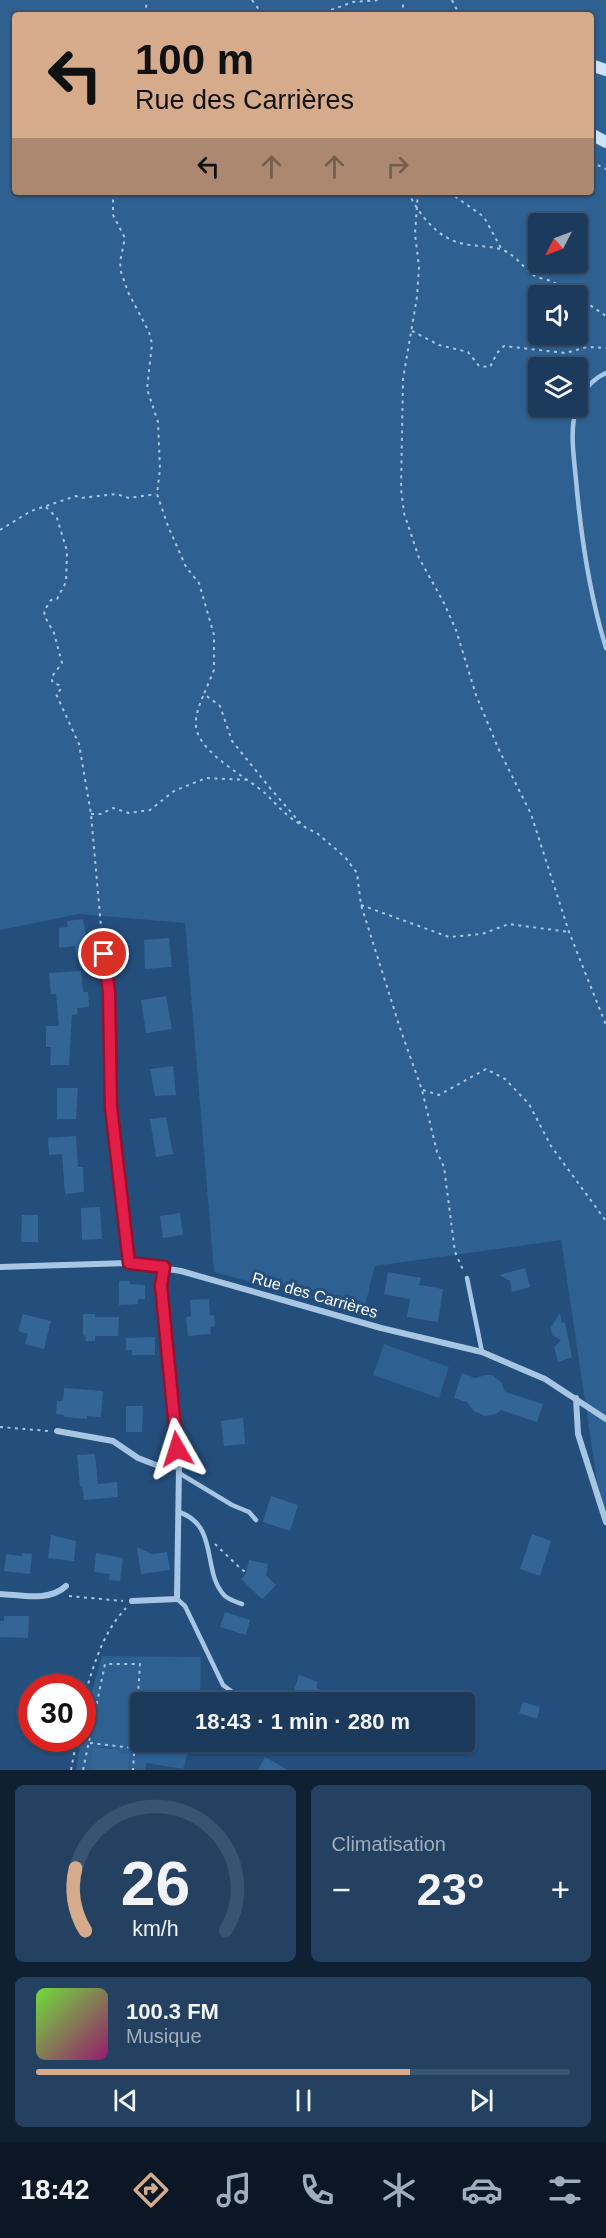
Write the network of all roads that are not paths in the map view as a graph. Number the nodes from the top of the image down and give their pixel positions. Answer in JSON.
{"nodes":[{"id":1,"x":606,"y":373,"type":"edge"},
{"id":2,"x":588,"y":386,"type":"edge"},
{"id":3,"x":574,"y":417,"type":"edge"},
{"id":4,"x":606,"y":648,"type":"edge"},
{"id":5,"x":102,"y":935,"type":"road end"},
{"id":6,"x":129,"y":1263,"type":"junction"},
{"id":7,"x":0,"y":1267,"type":"edge"},
{"id":8,"x":164,"y":1267,"type":"junction"},
{"id":9,"x":467,"y":1278,"type":"road end"},
{"id":10,"x":482,"y":1352,"type":"junction"},
{"id":11,"x":576,"y":1398,"type":"junction"},
{"id":12,"x":606,"y":1419,"type":"edge"},
{"id":13,"x":57,"y":1431,"type":"road end"},
{"id":14,"x":179,"y":1470,"type":"junction"},
{"id":15,"x":179,"y":1512,"type":"junction"},
{"id":16,"x":256,"y":1520,"type":"dead end"},
{"id":17,"x":606,"y":1522,"type":"edge"},
{"id":18,"x":66,"y":1586,"type":"dead end"},
{"id":19,"x":0,"y":1594,"type":"edge"},
{"id":20,"x":177,"y":1599,"type":"junction"},
{"id":21,"x":132,"y":1601,"type":"road end"},
{"id":22,"x":242,"y":1604,"type":"dead end"},
{"id":23,"x":232,"y":1692,"type":"edge"}],
"edges":[{"from":1,"to":2,"type":"lane"},
{"from":3,"to":4,"type":"lane"},
{"from":5,"to":6,"type":"street"},
{"from":6,"to":7,"type":"street","name":"Rue des Carrières"},
{"from":6,"to":8,"type":"street","name":"Rue des Carrières"},
{"from":8,"to":10,"type":"street","name":"Rue des Carrières"},
{"from":8,"to":14,"type":"street"},
{"from":9,"to":10,"type":"lane"},
{"from":10,"to":11,"type":"street","name":"Rue des Carrières"},
{"from":11,"to":12,"type":"street","name":"Rue des Carrières"},
{"from":11,"to":17,"type":"street"},
{"from":13,"to":14,"type":"street"},
{"from":14,"to":15,"type":"street"},
{"from":14,"to":16,"type":"lane"},
{"from":15,"to":20,"type":"street"},
{"from":15,"to":22,"type":"lane"},
{"from":18,"to":19,"type":"street"},
{"from":20,"to":21,"type":"street"},
{"from":20,"to":23,"type":"lane"}]}
